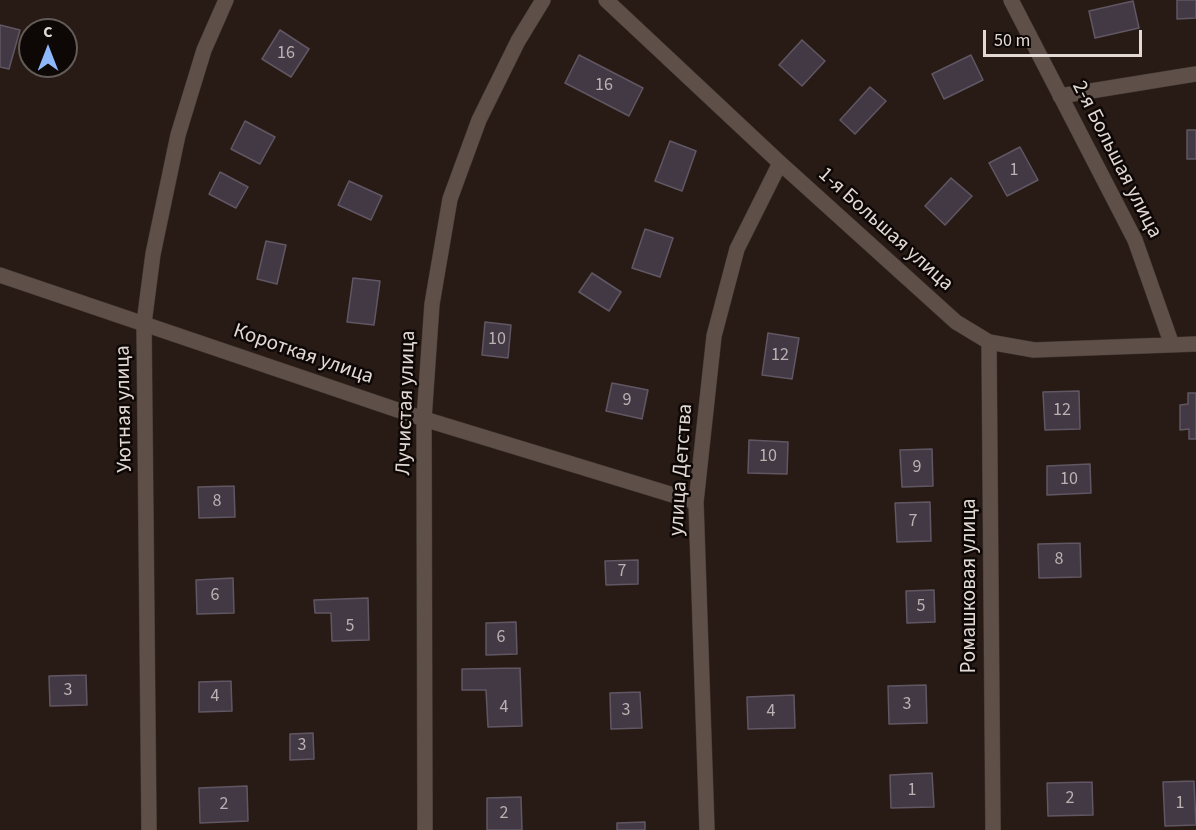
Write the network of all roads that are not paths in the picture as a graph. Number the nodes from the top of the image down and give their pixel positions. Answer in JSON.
{"nodes":[{"id":1,"x":226,"y":0,"type":"edge"},
{"id":2,"x":543,"y":0,"type":"edge"},
{"id":3,"x":606,"y":0,"type":"edge"},
{"id":4,"x":1011,"y":0,"type":"edge"},
{"id":5,"x":1196,"y":74,"type":"edge"},
{"id":6,"x":1060,"y":96,"type":"junction"},
{"id":7,"x":780,"y":163,"type":"junction"},
{"id":8,"x":0,"y":275,"type":"edge"},
{"id":9,"x":144,"y":322,"type":"junction"},
{"id":10,"x":989,"y":342,"type":"junction"},
{"id":11,"x":1196,"y":344,"type":"edge"},
{"id":12,"x":1172,"y":345,"type":"junction"},
{"id":13,"x":424,"y":418,"type":"junction"},
{"id":14,"x":696,"y":502,"type":"junction"},
{"id":15,"x":149,"y":830,"type":"edge"},
{"id":16,"x":425,"y":830,"type":"edge"},
{"id":17,"x":707,"y":830,"type":"edge"},
{"id":18,"x":993,"y":830,"type":"edge"}],
"edges":[{"from":1,"to":9,"type":"street","name":"Уютная улица"},
{"from":2,"to":13,"type":"street","name":"Лучистая улица"},
{"from":3,"to":7,"type":"street","name":"1-я Большая улица"},
{"from":4,"to":6,"type":"street","name":"2-я Большая улица"},
{"from":5,"to":6,"type":"street"},
{"from":6,"to":12,"type":"street","name":"2-я Большая улица"},
{"from":7,"to":10,"type":"street","name":"1-я Большая улица"},
{"from":7,"to":14,"type":"street","name":"улица Детства"},
{"from":8,"to":9,"type":"street","name":"Короткая улица"},
{"from":9,"to":13,"type":"street","name":"Короткая улица"},
{"from":9,"to":15,"type":"street","name":"Уютная улица"},
{"from":10,"to":12,"type":"street","name":"1-я Большая улица"},
{"from":10,"to":18,"type":"street","name":"Ромашковая улица"},
{"from":11,"to":12,"type":"street","name":"1-я Большая улица"},
{"from":13,"to":14,"type":"street","name":"Короткая улица"},
{"from":13,"to":16,"type":"street","name":"Лучистая улица"},
{"from":14,"to":17,"type":"street","name":"улица Детства"}]}
